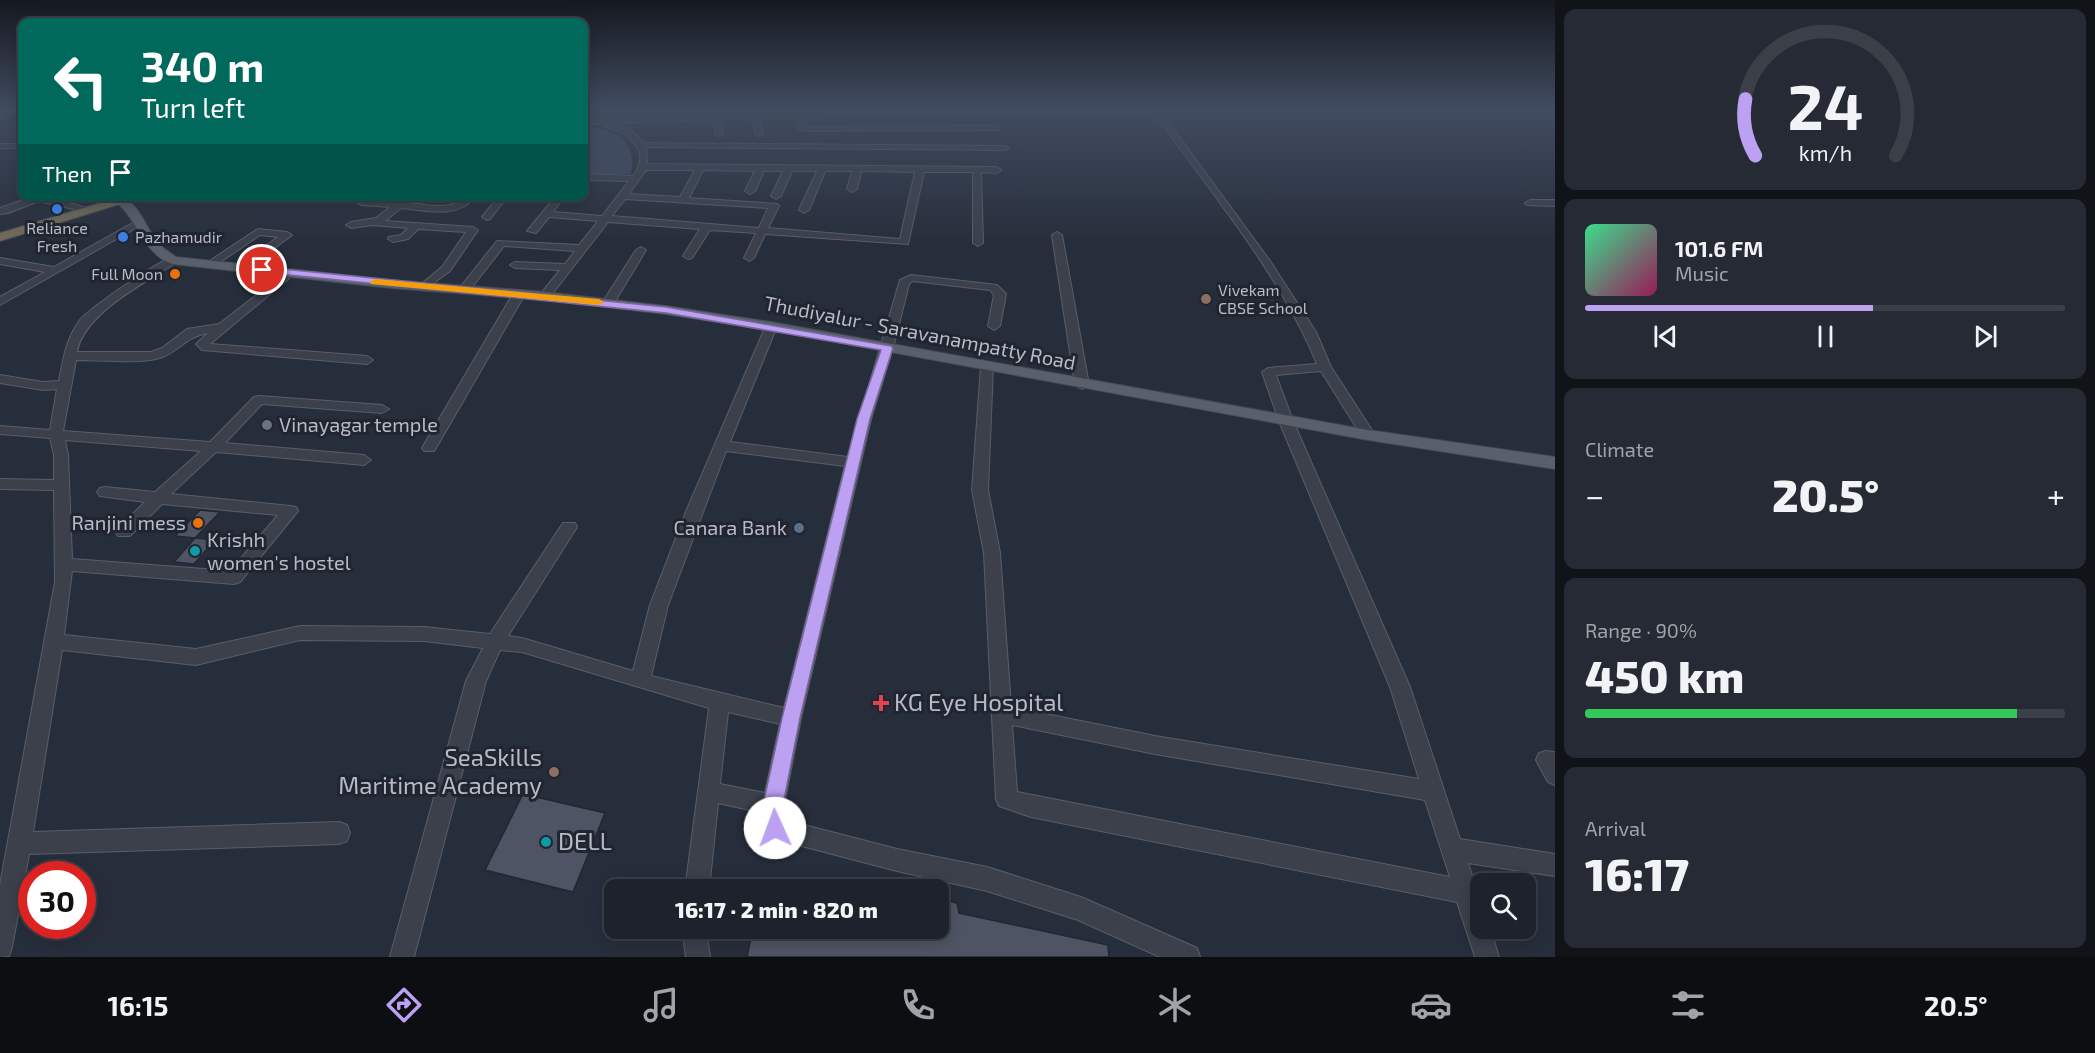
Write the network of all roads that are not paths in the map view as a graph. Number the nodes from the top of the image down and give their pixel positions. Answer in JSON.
{"nodes":[{"id":1,"x":644,"y":153,"type":"edge"},
{"id":2,"x":880,"y":153,"type":"edge"},
{"id":3,"x":1187,"y":153,"type":"edge"},
{"id":4,"x":642,"y":167,"type":"junction"},
{"id":5,"x":700,"y":168,"type":"junction"},
{"id":6,"x":760,"y":169,"type":"junction"},
{"id":7,"x":788,"y":169,"type":"junction"},
{"id":8,"x":822,"y":169,"type":"junction"},
{"id":9,"x":857,"y":169,"type":"junction"},
{"id":10,"x":878,"y":169,"type":"junction"},
{"id":11,"x":920,"y":170,"type":"junction"},
{"id":12,"x":977,"y":170,"type":"junction"},
{"id":13,"x":997,"y":170,"type":"dead end"},
{"id":14,"x":588,"y":177,"type":"edge"},
{"id":15,"x":636,"y":179,"type":"junction"},
{"id":16,"x":852,"y":189,"type":"dead end"},
{"id":17,"x":750,"y":191,"type":"dead end"},
{"id":18,"x":623,"y":196,"type":"junction"},
{"id":19,"x":777,"y":196,"type":"dead end"},
{"id":20,"x":683,"y":200,"type":"junction"},
{"id":21,"x":30,"y":201,"type":"edge"},
{"id":22,"x":51,"y":201,"type":"edge"},
{"id":23,"x":112,"y":201,"type":"edge"},
{"id":24,"x":114,"y":201,"type":"edge"},
{"id":25,"x":123,"y":201,"type":"edge"},
{"id":26,"x":405,"y":201,"type":"edge"},
{"id":27,"x":467,"y":201,"type":"edge"},
{"id":28,"x":500,"y":201,"type":"edge"},
{"id":29,"x":557,"y":201,"type":"edge"},
{"id":30,"x":361,"y":202,"type":"dead end"},
{"id":31,"x":1530,"y":203,"type":"dead end"},
{"id":32,"x":1555,"y":203,"type":"edge"},
{"id":33,"x":400,"y":205,"type":"junction"},
{"id":34,"x":82,"y":208,"type":"junction"},
{"id":35,"x":804,"y":210,"type":"dead end"},
{"id":36,"x":0,"y":211,"type":"edge"},
{"id":37,"x":546,"y":214,"type":"junction"},
{"id":38,"x":487,"y":217,"type":"dead end"},
{"id":39,"x":607,"y":218,"type":"junction"},
{"id":40,"x":378,"y":221,"type":"junction"},
{"id":41,"x":138,"y":223,"type":"junction"},
{"id":42,"x":351,"y":225,"type":"dead end"},
{"id":43,"x":416,"y":226,"type":"junction"},
{"id":44,"x":706,"y":226,"type":"junction"},
{"id":45,"x":762,"y":230,"type":"junction"},
{"id":46,"x":532,"y":231,"type":"dead end"},
{"id":47,"x":0,"y":235,"type":"edge"},
{"id":48,"x":1057,"y":235,"type":"dead end"},
{"id":49,"x":393,"y":239,"type":"dead end"},
{"id":50,"x":978,"y":243,"type":"dead end"},
{"id":51,"x":583,"y":248,"type":"junction"},
{"id":52,"x":641,"y":250,"type":"dead end"},
{"id":53,"x":688,"y":256,"type":"dead end"},
{"id":54,"x":749,"y":258,"type":"dead end"},
{"id":55,"x":173,"y":260,"type":"junction"},
{"id":56,"x":0,"y":261,"type":"edge"},
{"id":57,"x":210,"y":264,"type":"junction"},
{"id":58,"x":515,"y":265,"type":"dead end"},
{"id":59,"x":242,"y":267,"type":"junction"},
{"id":60,"x":569,"y":267,"type":"junction"},
{"id":61,"x":56,"y":270,"type":"junction"},
{"id":62,"x":289,"y":273,"type":"junction"},
{"id":63,"x":424,"y":287,"type":"junction"},
{"id":64,"x":464,"y":290,"type":"junction"},
{"id":65,"x":519,"y":294,"type":"junction"},
{"id":66,"x":545,"y":296,"type":"junction"},
{"id":67,"x":0,"y":302,"type":"edge"},
{"id":68,"x":608,"y":303,"type":"junction"},
{"id":69,"x":771,"y":326,"type":"junction"},
{"id":70,"x":994,"y":326,"type":"dead end"},
{"id":71,"x":222,"y":327,"type":"junction"},
{"id":72,"x":887,"y":348,"type":"junction"},
{"id":73,"x":70,"y":356,"type":"junction"},
{"id":74,"x":367,"y":360,"type":"dead end"},
{"id":75,"x":987,"y":367,"type":"junction"},
{"id":76,"x":1325,"y":368,"type":"junction"},
{"id":77,"x":0,"y":379,"type":"edge"},
{"id":78,"x":65,"y":385,"type":"junction"},
{"id":79,"x":1082,"y":385,"type":"junction"},
{"id":80,"x":382,"y":410,"type":"dead end"},
{"id":81,"x":1286,"y":421,"type":"junction"},
{"id":82,"x":0,"y":430,"type":"edge"},
{"id":83,"x":56,"y":433,"type":"junction"},
{"id":84,"x":1368,"y":435,"type":"junction"},
{"id":85,"x":722,"y":446,"type":"junction"},
{"id":86,"x":213,"y":447,"type":"junction"},
{"id":87,"x":429,"y":448,"type":"dead end"},
{"id":88,"x":364,"y":460,"type":"dead end"},
{"id":89,"x":853,"y":462,"type":"junction"},
{"id":90,"x":1555,"y":463,"type":"edge"},
{"id":91,"x":0,"y":484,"type":"edge"},
{"id":92,"x":61,"y":485,"type":"junction"},
{"id":93,"x":105,"y":492,"type":"dead end"},
{"id":94,"x":158,"y":498,"type":"junction"},
{"id":95,"x":569,"y":527,"type":"dead end"},
{"id":96,"x":124,"y":532,"type":"dead end"},
{"id":97,"x":63,"y":564,"type":"junction"},
{"id":98,"x":54,"y":641,"type":"junction"},
{"id":99,"x":495,"y":642,"type":"junction"},
{"id":100,"x":640,"y":681,"type":"junction"},
{"id":101,"x":719,"y":702,"type":"junction"},
{"id":102,"x":1003,"y":714,"type":"junction"},
{"id":103,"x":791,"y":718,"type":"junction"},
{"id":104,"x":1555,"y":761,"type":"edge"},
{"id":105,"x":1555,"y":775,"type":"edge"},
{"id":106,"x":708,"y":791,"type":"junction"},
{"id":107,"x":1434,"y":791,"type":"junction"},
{"id":108,"x":773,"y":805,"type":"junction"},
{"id":109,"x":339,"y":833,"type":"dead end"},
{"id":110,"x":20,"y":843,"type":"junction"},
{"id":111,"x":1453,"y":849,"type":"junction"},
{"id":112,"x":1555,"y":865,"type":"edge"},
{"id":113,"x":698,"y":879,"type":"edge"},
{"id":114,"x":1466,"y":892,"type":"junction"},
{"id":115,"x":696,"y":939,"type":"edge"},
{"id":116,"x":0,"y":947,"type":"edge"},
{"id":117,"x":402,"y":957,"type":"edge"},
{"id":118,"x":698,"y":957,"type":"edge"},
{"id":119,"x":1188,"y":957,"type":"edge"},
{"id":120,"x":1487,"y":957,"type":"edge"}],
"edges":[{"from":1,"to":4,"type":"street"},
{"from":2,"to":10,"type":"street"},
{"from":3,"to":76,"type":"street"},
{"from":4,"to":5,"type":"street"},
{"from":4,"to":15,"type":"street"},
{"from":5,"to":6,"type":"street"},
{"from":5,"to":20,"type":"street"},
{"from":6,"to":7,"type":"street"},
{"from":6,"to":17,"type":"street"},
{"from":7,"to":8,"type":"street"},
{"from":7,"to":19,"type":"street"},
{"from":8,"to":9,"type":"street"},
{"from":8,"to":35,"type":"street"},
{"from":9,"to":10,"type":"street"},
{"from":9,"to":16,"type":"street"},
{"from":10,"to":11,"type":"street"},
{"from":11,"to":12,"type":"street"},
{"from":11,"to":45,"type":"street"},
{"from":12,"to":13,"type":"street"},
{"from":12,"to":50,"type":"street"},
{"from":14,"to":15,"type":"street"},
{"from":15,"to":18,"type":"street"},
{"from":18,"to":20,"type":"street"},
{"from":18,"to":39,"type":"street"},
{"from":20,"to":45,"type":"street"},
{"from":21,"to":36,"type":"street"},
{"from":22,"to":34,"type":"street"},
{"from":23,"to":34,"type":"highway"},
{"from":24,"to":47,"type":"highway"},
{"from":25,"to":41,"type":"main road"},
{"from":26,"to":33,"type":"street"},
{"from":27,"to":33,"type":"street"},
{"from":28,"to":38,"type":"street"},
{"from":29,"to":37,"type":"street"},
{"from":30,"to":33,"type":"street"},
{"from":31,"to":32,"type":"street"},
{"from":33,"to":40,"type":"street"},
{"from":34,"to":47,"type":"highway"},
{"from":37,"to":39,"type":"street"},
{"from":37,"to":46,"type":"street"},
{"from":39,"to":44,"type":"street"},
{"from":39,"to":51,"type":"street"},
{"from":40,"to":42,"type":"street"},
{"from":40,"to":43,"type":"street"},
{"from":41,"to":55,"type":"main road"},
{"from":41,"to":61,"type":"street"},
{"from":43,"to":49,"type":"street"},
{"from":43,"to":63,"type":"street"},
{"from":44,"to":45,"type":"street"},
{"from":44,"to":53,"type":"street"},
{"from":45,"to":54,"type":"street"},
{"from":48,"to":79,"type":"street"},
{"from":51,"to":60,"type":"street"},
{"from":51,"to":64,"type":"street"},
{"from":52,"to":68,"type":"street"},
{"from":55,"to":57,"type":"main road","name":"Thudiyalur - Saravanampatty Road"},
{"from":55,"to":73,"type":"street"},
{"from":56,"to":61,"type":"street"},
{"from":57,"to":59,"type":"main road","name":"Thudiyalur - Saravanampatty Road"},
{"from":57,"to":59,"type":"street"},
{"from":58,"to":60,"type":"street"},
{"from":59,"to":62,"type":"main road","name":"Thudiyalur - Saravanampatty Road"},
{"from":60,"to":66,"type":"street"},
{"from":61,"to":67,"type":"street"},
{"from":62,"to":63,"type":"main road","name":"Thudiyalur - Saravanampatty Road"},
{"from":62,"to":71,"type":"street"},
{"from":63,"to":64,"type":"main road","name":"Thudiyalur - Saravanampatty Road"},
{"from":64,"to":65,"type":"main road","name":"Thudiyalur - Saravanampatty Road"},
{"from":65,"to":66,"type":"main road","name":"Thudiyalur - Saravanampatty Road"},
{"from":65,"to":87,"type":"street"},
{"from":66,"to":68,"type":"main road","name":"Thudiyalur - Saravanampatty Road"},
{"from":68,"to":69,"type":"main road","name":"Thudiyalur - Saravanampatty Road"},
{"from":69,"to":72,"type":"main road","name":"Thudiyalur - Saravanampatty Road"},
{"from":69,"to":85,"type":"street"},
{"from":70,"to":72,"type":"street"},
{"from":71,"to":73,"type":"street"},
{"from":71,"to":74,"type":"street"},
{"from":72,"to":75,"type":"main road","name":"Thudiyalur - Saravanampatty Road"},
{"from":72,"to":89,"type":"street"},
{"from":73,"to":78,"type":"street"},
{"from":75,"to":79,"type":"main road","name":"Thudiyalur - Saravanampatty Road"},
{"from":75,"to":102,"type":"street"},
{"from":76,"to":81,"type":"street"},
{"from":76,"to":84,"type":"street"},
{"from":77,"to":78,"type":"street"},
{"from":78,"to":83,"type":"street"},
{"from":79,"to":81,"type":"main road","name":"Thudiyalur - Saravanampatty Road"},
{"from":80,"to":86,"type":"street"},
{"from":81,"to":84,"type":"main road","name":"Thudiyalur - Saravanampatty Road"},
{"from":81,"to":107,"type":"street"},
{"from":82,"to":83,"type":"street"},
{"from":83,"to":86,"type":"street"},
{"from":83,"to":92,"type":"street"},
{"from":84,"to":90,"type":"main road","name":"Thudiyalur - Saravanampatty Road"},
{"from":85,"to":89,"type":"street"},
{"from":85,"to":100,"type":"street"},
{"from":86,"to":88,"type":"street"},
{"from":86,"to":94,"type":"street"},
{"from":89,"to":103,"type":"street"},
{"from":91,"to":92,"type":"street"},
{"from":92,"to":97,"type":"street"},
{"from":93,"to":94,"type":"street"},
{"from":94,"to":96,"type":"street"},
{"from":94,"to":97,"type":"street"},
{"from":95,"to":99,"type":"street"},
{"from":97,"to":98,"type":"street"},
{"from":98,"to":99,"type":"street"},
{"from":98,"to":110,"type":"street"},
{"from":99,"to":100,"type":"street"},
{"from":99,"to":117,"type":"street"},
{"from":100,"to":101,"type":"street"},
{"from":101,"to":103,"type":"street"},
{"from":101,"to":106,"type":"street"},
{"from":102,"to":107,"type":"street"},
{"from":102,"to":114,"type":"street"},
{"from":103,"to":108,"type":"street"},
{"from":104,"to":105,"type":"street"},
{"from":106,"to":108,"type":"street"},
{"from":106,"to":113,"type":"street"},
{"from":107,"to":111,"type":"street"},
{"from":108,"to":119,"type":"street"},
{"from":109,"to":110,"type":"street"},
{"from":110,"to":116,"type":"street"},
{"from":111,"to":112,"type":"street"},
{"from":111,"to":114,"type":"street"},
{"from":114,"to":120,"type":"street"},
{"from":115,"to":118,"type":"street"}]}
